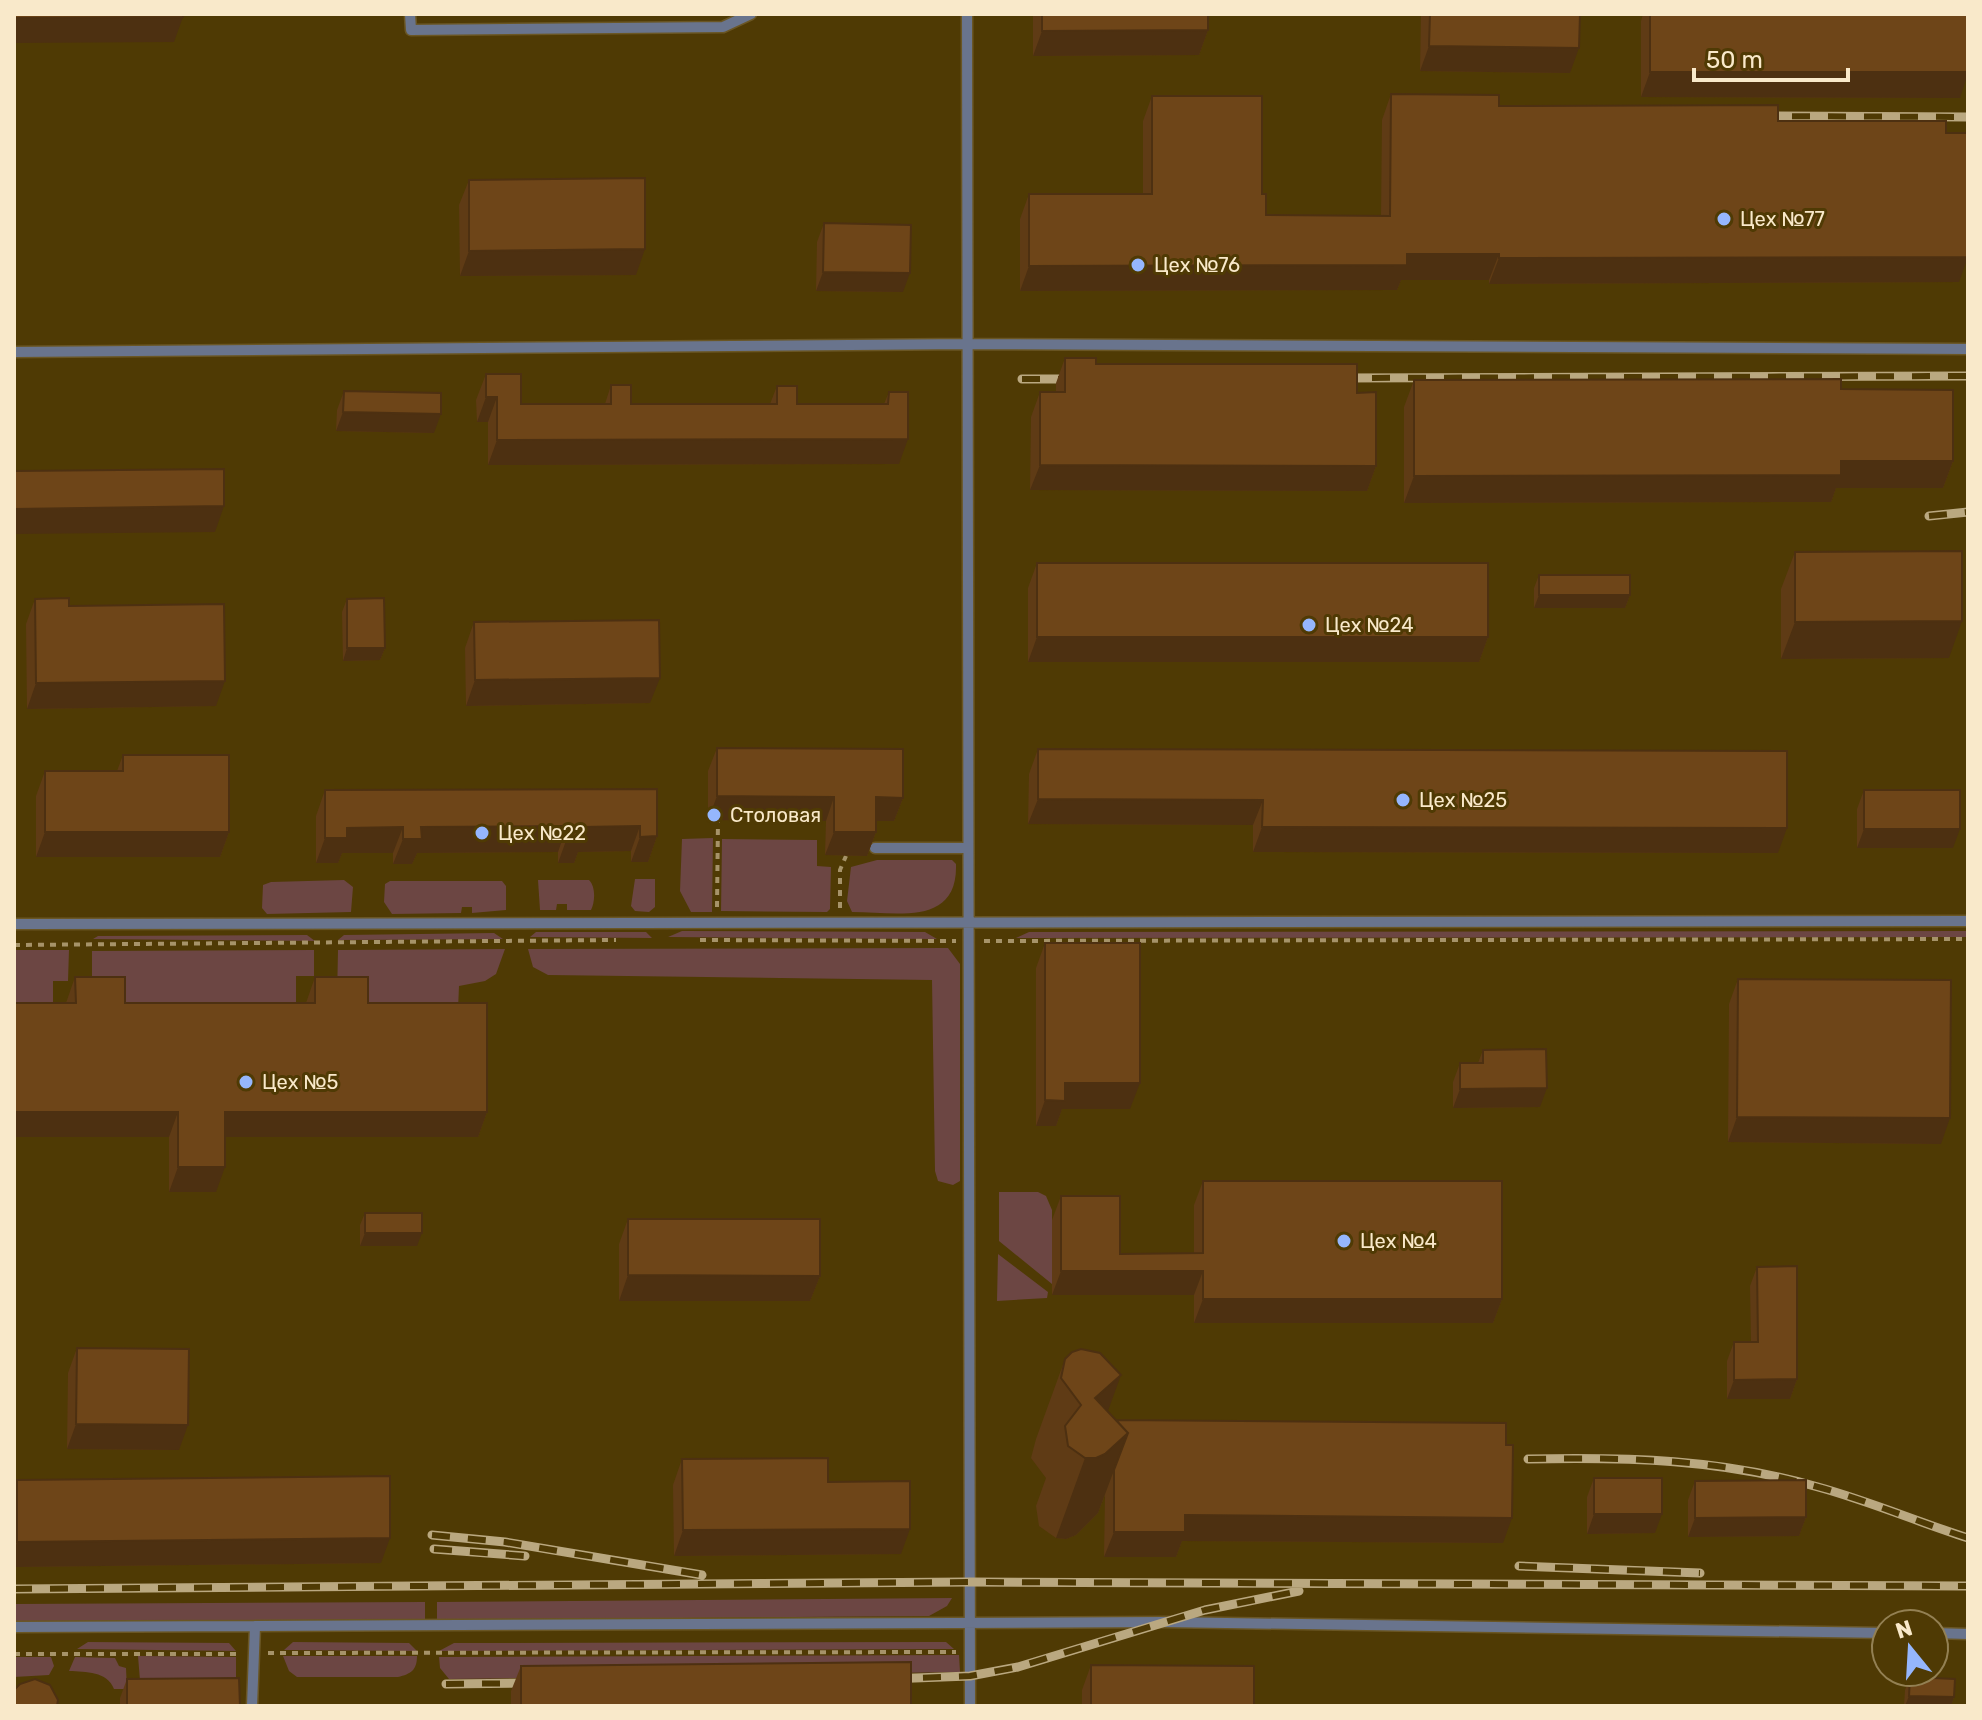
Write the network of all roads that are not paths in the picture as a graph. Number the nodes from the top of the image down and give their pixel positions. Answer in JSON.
{"nodes":[{"id":1,"x":410,"y":14,"type":"edge"},
{"id":2,"x":751,"y":14,"type":"edge"},
{"id":3,"x":967,"y":14,"type":"edge"},
{"id":4,"x":968,"y":344,"type":"junction"},
{"id":5,"x":1968,"y":349,"type":"edge"},
{"id":6,"x":14,"y":352,"type":"edge"},
{"id":7,"x":875,"y":848,"type":"edge"},
{"id":8,"x":967,"y":848,"type":"junction"},
{"id":9,"x":967,"y":921,"type":"junction"},
{"id":10,"x":1968,"y":921,"type":"edge"},
{"id":11,"x":14,"y":924,"type":"edge"},
{"id":12,"x":969,"y":1622,"type":"junction"},
{"id":13,"x":255,"y":1626,"type":"junction"},
{"id":14,"x":14,"y":1627,"type":"edge"},
{"id":15,"x":1870,"y":1633,"type":"edge"},
{"id":16,"x":252,"y":1706,"type":"edge"},
{"id":17,"x":970,"y":1706,"type":"edge"}],
"edges":[{"from":1,"to":2,"type":"lane"},
{"from":3,"to":4,"type":"lane"},
{"from":4,"to":5,"type":"lane"},
{"from":4,"to":6,"type":"lane"},
{"from":4,"to":8,"type":"lane"},
{"from":7,"to":8,"type":"lane"},
{"from":8,"to":9,"type":"lane"},
{"from":9,"to":10,"type":"lane"},
{"from":9,"to":11,"type":"lane"},
{"from":9,"to":12,"type":"lane"},
{"from":12,"to":13,"type":"lane"},
{"from":12,"to":15,"type":"lane"},
{"from":12,"to":17,"type":"lane"},
{"from":13,"to":14,"type":"lane"},
{"from":13,"to":16,"type":"lane"}]}
